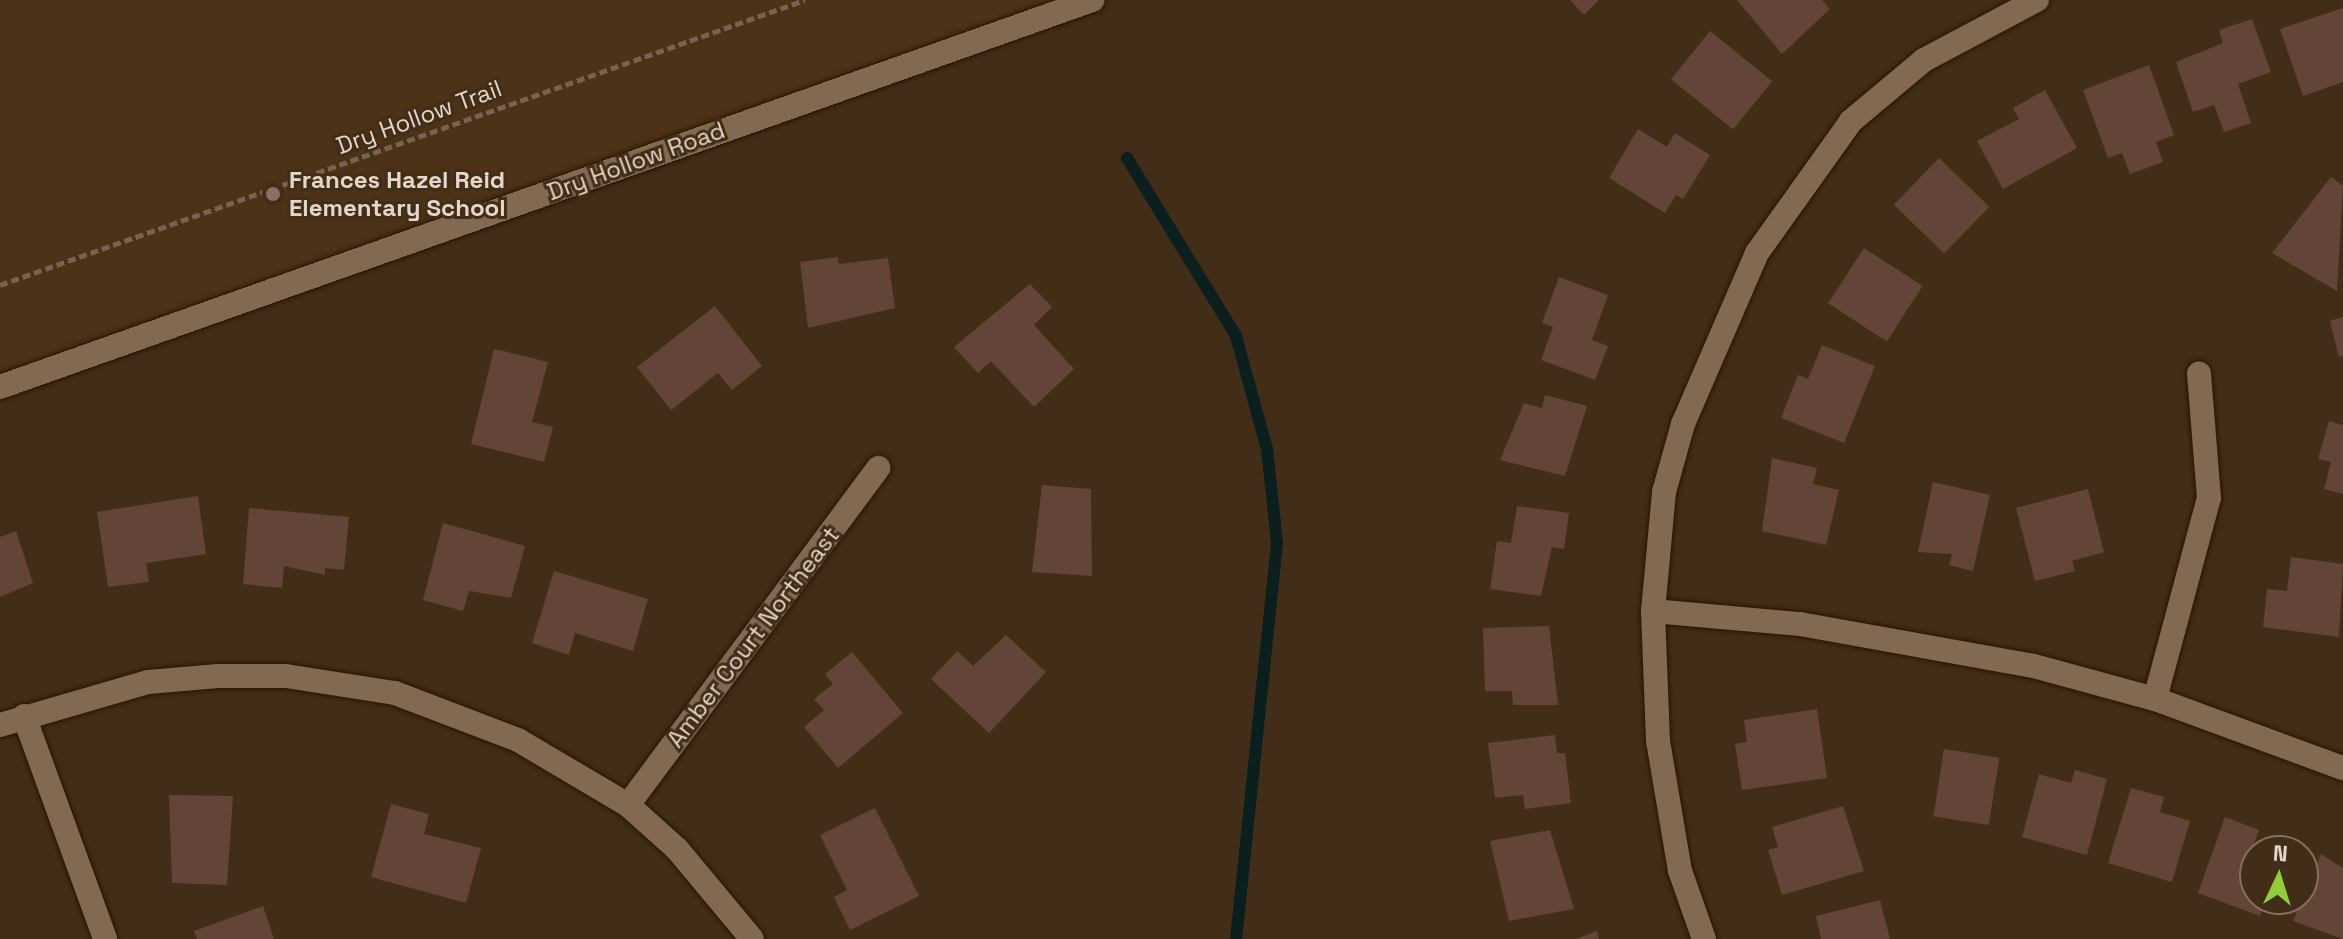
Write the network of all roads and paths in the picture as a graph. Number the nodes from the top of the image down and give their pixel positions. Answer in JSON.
{"nodes":[{"id":1,"x":805,"y":0,"type":"edge"},
{"id":2,"x":1092,"y":0,"type":"edge"},
{"id":3,"x":2037,"y":0,"type":"edge"},
{"id":4,"x":0,"y":285,"type":"edge"},
{"id":5,"x":2199,"y":373,"type":"dead end"},
{"id":6,"x":0,"y":387,"type":"edge"},
{"id":7,"x":878,"y":468,"type":"dead end"},
{"id":8,"x":1653,"y":611,"type":"junction"},
{"id":9,"x":2155,"y":699,"type":"junction"},
{"id":10,"x":24,"y":716,"type":"junction"},
{"id":11,"x":0,"y":725,"type":"edge"},
{"id":12,"x":2343,"y":768,"type":"edge"},
{"id":13,"x":628,"y":805,"type":"junction"},
{"id":14,"x":105,"y":939,"type":"edge"},
{"id":15,"x":752,"y":939,"type":"edge"},
{"id":16,"x":1704,"y":939,"type":"edge"}],
"edges":[{"from":1,"to":4,"type":"path","name":"Dry Hollow Trail"},
{"from":2,"to":6,"type":"street","name":"Dry Hollow Road"},
{"from":3,"to":8,"type":"street"},
{"from":5,"to":9,"type":"street"},
{"from":7,"to":13,"type":"street","name":"Amber Court Northeast"},
{"from":8,"to":9,"type":"street"},
{"from":8,"to":16,"type":"street"},
{"from":9,"to":12,"type":"street"},
{"from":10,"to":11,"type":"street"},
{"from":10,"to":13,"type":"street"},
{"from":10,"to":14,"type":"street"},
{"from":13,"to":15,"type":"street"}]}
